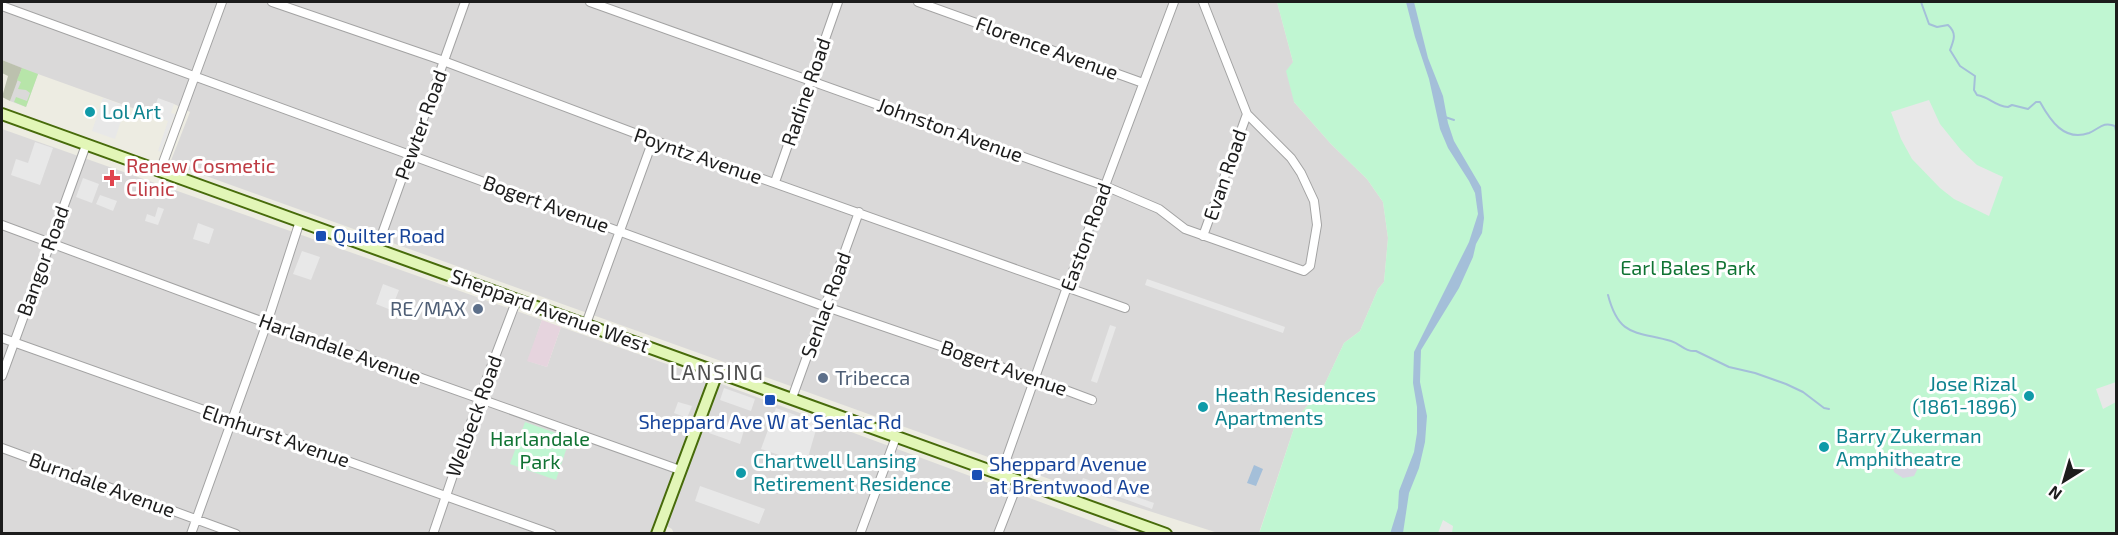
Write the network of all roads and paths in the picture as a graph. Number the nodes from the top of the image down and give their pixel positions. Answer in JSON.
{"nodes":[{"id":1,"x":222,"y":2,"type":"edge"},
{"id":2,"x":272,"y":2,"type":"edge"},
{"id":3,"x":465,"y":2,"type":"edge"},
{"id":4,"x":590,"y":2,"type":"edge"},
{"id":5,"x":838,"y":2,"type":"edge"},
{"id":6,"x":918,"y":2,"type":"edge"},
{"id":7,"x":1174,"y":2,"type":"edge"},
{"id":8,"x":1203,"y":2,"type":"edge"},
{"id":9,"x":2,"y":6,"type":"edge"},
{"id":10,"x":444,"y":62,"type":"junction"},
{"id":11,"x":195,"y":76,"type":"junction"},
{"id":12,"x":810,"y":79,"type":"junction"},
{"id":13,"x":1143,"y":82,"type":"junction"},
{"id":14,"x":2,"y":114,"type":"edge"},
{"id":15,"x":1247,"y":114,"type":"junction"},
{"id":16,"x":653,"y":140,"type":"junction"},
{"id":17,"x":86,"y":145,"type":"junction"},
{"id":18,"x":411,"y":155,"type":"junction"},
{"id":19,"x":160,"y":171,"type":"junction"},
{"id":20,"x":775,"y":182,"type":"junction"},
{"id":21,"x":1105,"y":186,"type":"junction"},
{"id":22,"x":859,"y":212,"type":"junction"},
{"id":23,"x":300,"y":221,"type":"junction"},
{"id":24,"x":2,"y":225,"type":"edge"},
{"id":25,"x":619,"y":231,"type":"junction"},
{"id":26,"x":1203,"y":236,"type":"junction"},
{"id":27,"x":50,"y":242,"type":"junction"},
{"id":28,"x":376,"y":248,"type":"junction"},
{"id":29,"x":1067,"y":287,"type":"junction"},
{"id":30,"x":517,"y":299,"type":"junction"},
{"id":31,"x":826,"y":306,"type":"junction"},
{"id":32,"x":1125,"y":308,"type":"dead end"},
{"id":33,"x":267,"y":323,"type":"junction"},
{"id":34,"x":586,"y":324,"type":"junction"},
{"id":35,"x":2,"y":338,"type":"edge"},
{"id":36,"x":14,"y":343,"type":"junction"},
{"id":37,"x":717,"y":373,"type":"junction"},
{"id":38,"x":2,"y":376,"type":"edge"},
{"id":39,"x":1036,"y":378,"type":"junction"},
{"id":40,"x":792,"y":398,"type":"junction"},
{"id":41,"x":479,"y":399,"type":"junction"},
{"id":42,"x":1092,"y":400,"type":"dead end"},
{"id":43,"x":232,"y":421,"type":"junction"},
{"id":44,"x":896,"y":437,"type":"junction"},
{"id":45,"x":2,"y":448,"type":"edge"},
{"id":46,"x":680,"y":470,"type":"junction"},
{"id":47,"x":1001,"y":474,"type":"junction"},
{"id":48,"x":1019,"y":480,"type":"junction"},
{"id":49,"x":447,"y":496,"type":"junction"},
{"id":50,"x":196,"y":520,"type":"junction"},
{"id":51,"x":191,"y":534,"type":"edge"},
{"id":52,"x":236,"y":534,"type":"edge"},
{"id":53,"x":433,"y":534,"type":"edge"},
{"id":54,"x":552,"y":534,"type":"edge"},
{"id":55,"x":657,"y":534,"type":"edge"},
{"id":56,"x":860,"y":534,"type":"edge"},
{"id":57,"x":998,"y":534,"type":"edge"},
{"id":58,"x":1166,"y":534,"type":"edge"}],
"edges":[{"from":1,"to":11,"type":"street"},
{"from":2,"to":10,"type":"street","name":"Poyntz Avenue"},
{"from":3,"to":10,"type":"street","name":"Pewter Road"},
{"from":4,"to":12,"type":"street","name":"Johnston Avenue"},
{"from":5,"to":12,"type":"street","name":"Radine Road"},
{"from":6,"to":13,"type":"street","name":"Florence Avenue"},
{"from":7,"to":13,"type":"street","name":"Easton Road"},
{"from":8,"to":15,"type":"street"},
{"from":9,"to":11,"type":"street","name":"Bogert Avenue"},
{"from":10,"to":16,"type":"street","name":"Poyntz Avenue"},
{"from":10,"to":18,"type":"street","name":"Pewter Road"},
{"from":11,"to":18,"type":"street","name":"Bogert Avenue"},
{"from":11,"to":19,"type":"street"},
{"from":12,"to":20,"type":"street","name":"Radine Road"},
{"from":12,"to":21,"type":"street","name":"Johnston Avenue"},
{"from":13,"to":21,"type":"street","name":"Easton Road"},
{"from":14,"to":17,"type":"main road","name":"Sheppard Avenue West"},
{"from":15,"to":26,"type":"street","name":"Evan Road"},
{"from":15,"to":26,"type":"street","name":"Johnston Avenue"},
{"from":16,"to":20,"type":"street","name":"Poyntz Avenue"},
{"from":16,"to":25,"type":"street"},
{"from":17,"to":19,"type":"main road","name":"Sheppard Avenue West"},
{"from":17,"to":27,"type":"street","name":"Bangor Road"},
{"from":18,"to":25,"type":"street","name":"Bogert Avenue"},
{"from":18,"to":28,"type":"street","name":"Pewter Road"},
{"from":19,"to":23,"type":"main road","name":"Sheppard Avenue West"},
{"from":20,"to":22,"type":"street","name":"Poyntz Avenue"},
{"from":21,"to":26,"type":"street","name":"Johnston Avenue"},
{"from":21,"to":29,"type":"street","name":"Easton Road"},
{"from":22,"to":29,"type":"street","name":"Poyntz Avenue"},
{"from":22,"to":31,"type":"street","name":"Senlac Road"},
{"from":23,"to":28,"type":"main road","name":"Sheppard Avenue West"},
{"from":23,"to":33,"type":"street"},
{"from":24,"to":27,"type":"street","name":"Harlandale Avenue"},
{"from":25,"to":31,"type":"street","name":"Bogert Avenue"},
{"from":25,"to":34,"type":"street"},
{"from":27,"to":33,"type":"street","name":"Harlandale Avenue"},
{"from":27,"to":36,"type":"street","name":"Bangor Road"},
{"from":28,"to":30,"type":"main road","name":"Sheppard Avenue West"},
{"from":29,"to":32,"type":"street","name":"Poyntz Avenue"},
{"from":29,"to":39,"type":"street","name":"Easton Road"},
{"from":30,"to":34,"type":"main road","name":"Sheppard Avenue West"},
{"from":30,"to":41,"type":"street","name":"Welbeck Road"},
{"from":31,"to":39,"type":"street","name":"Bogert Avenue"},
{"from":31,"to":40,"type":"street","name":"Senlac Road"},
{"from":33,"to":41,"type":"street","name":"Harlandale Avenue"},
{"from":33,"to":43,"type":"street"},
{"from":34,"to":37,"type":"main road","name":"Sheppard Avenue West"},
{"from":35,"to":36,"type":"street","name":"Elmhurst Avenue"},
{"from":36,"to":38,"type":"street","name":"Bangor Road"},
{"from":36,"to":43,"type":"street","name":"Elmhurst Avenue"},
{"from":37,"to":40,"type":"main road","name":"Sheppard Avenue West"},
{"from":37,"to":46,"type":"main road"},
{"from":39,"to":42,"type":"street","name":"Bogert Avenue"},
{"from":39,"to":47,"type":"street","name":"Easton Road"},
{"from":40,"to":44,"type":"main road","name":"Sheppard Avenue West"},
{"from":41,"to":46,"type":"street","name":"Harlandale Avenue"},
{"from":41,"to":49,"type":"street","name":"Welbeck Road"},
{"from":43,"to":49,"type":"street","name":"Elmhurst Avenue"},
{"from":43,"to":50,"type":"street"},
{"from":44,"to":47,"type":"main road","name":"Sheppard Avenue West"},
{"from":44,"to":56,"type":"street"},
{"from":45,"to":50,"type":"street","name":"Burndale Avenue"},
{"from":46,"to":55,"type":"main road"},
{"from":47,"to":48,"type":"main road","name":"Sheppard Avenue West"},
{"from":48,"to":57,"type":"street"},
{"from":48,"to":58,"type":"main road","name":"Sheppard Avenue West"},
{"from":49,"to":53,"type":"street","name":"Welbeck Road"},
{"from":49,"to":54,"type":"street","name":"Elmhurst Avenue"},
{"from":50,"to":51,"type":"street"},
{"from":50,"to":52,"type":"street","name":"Burndale Avenue"}]}
